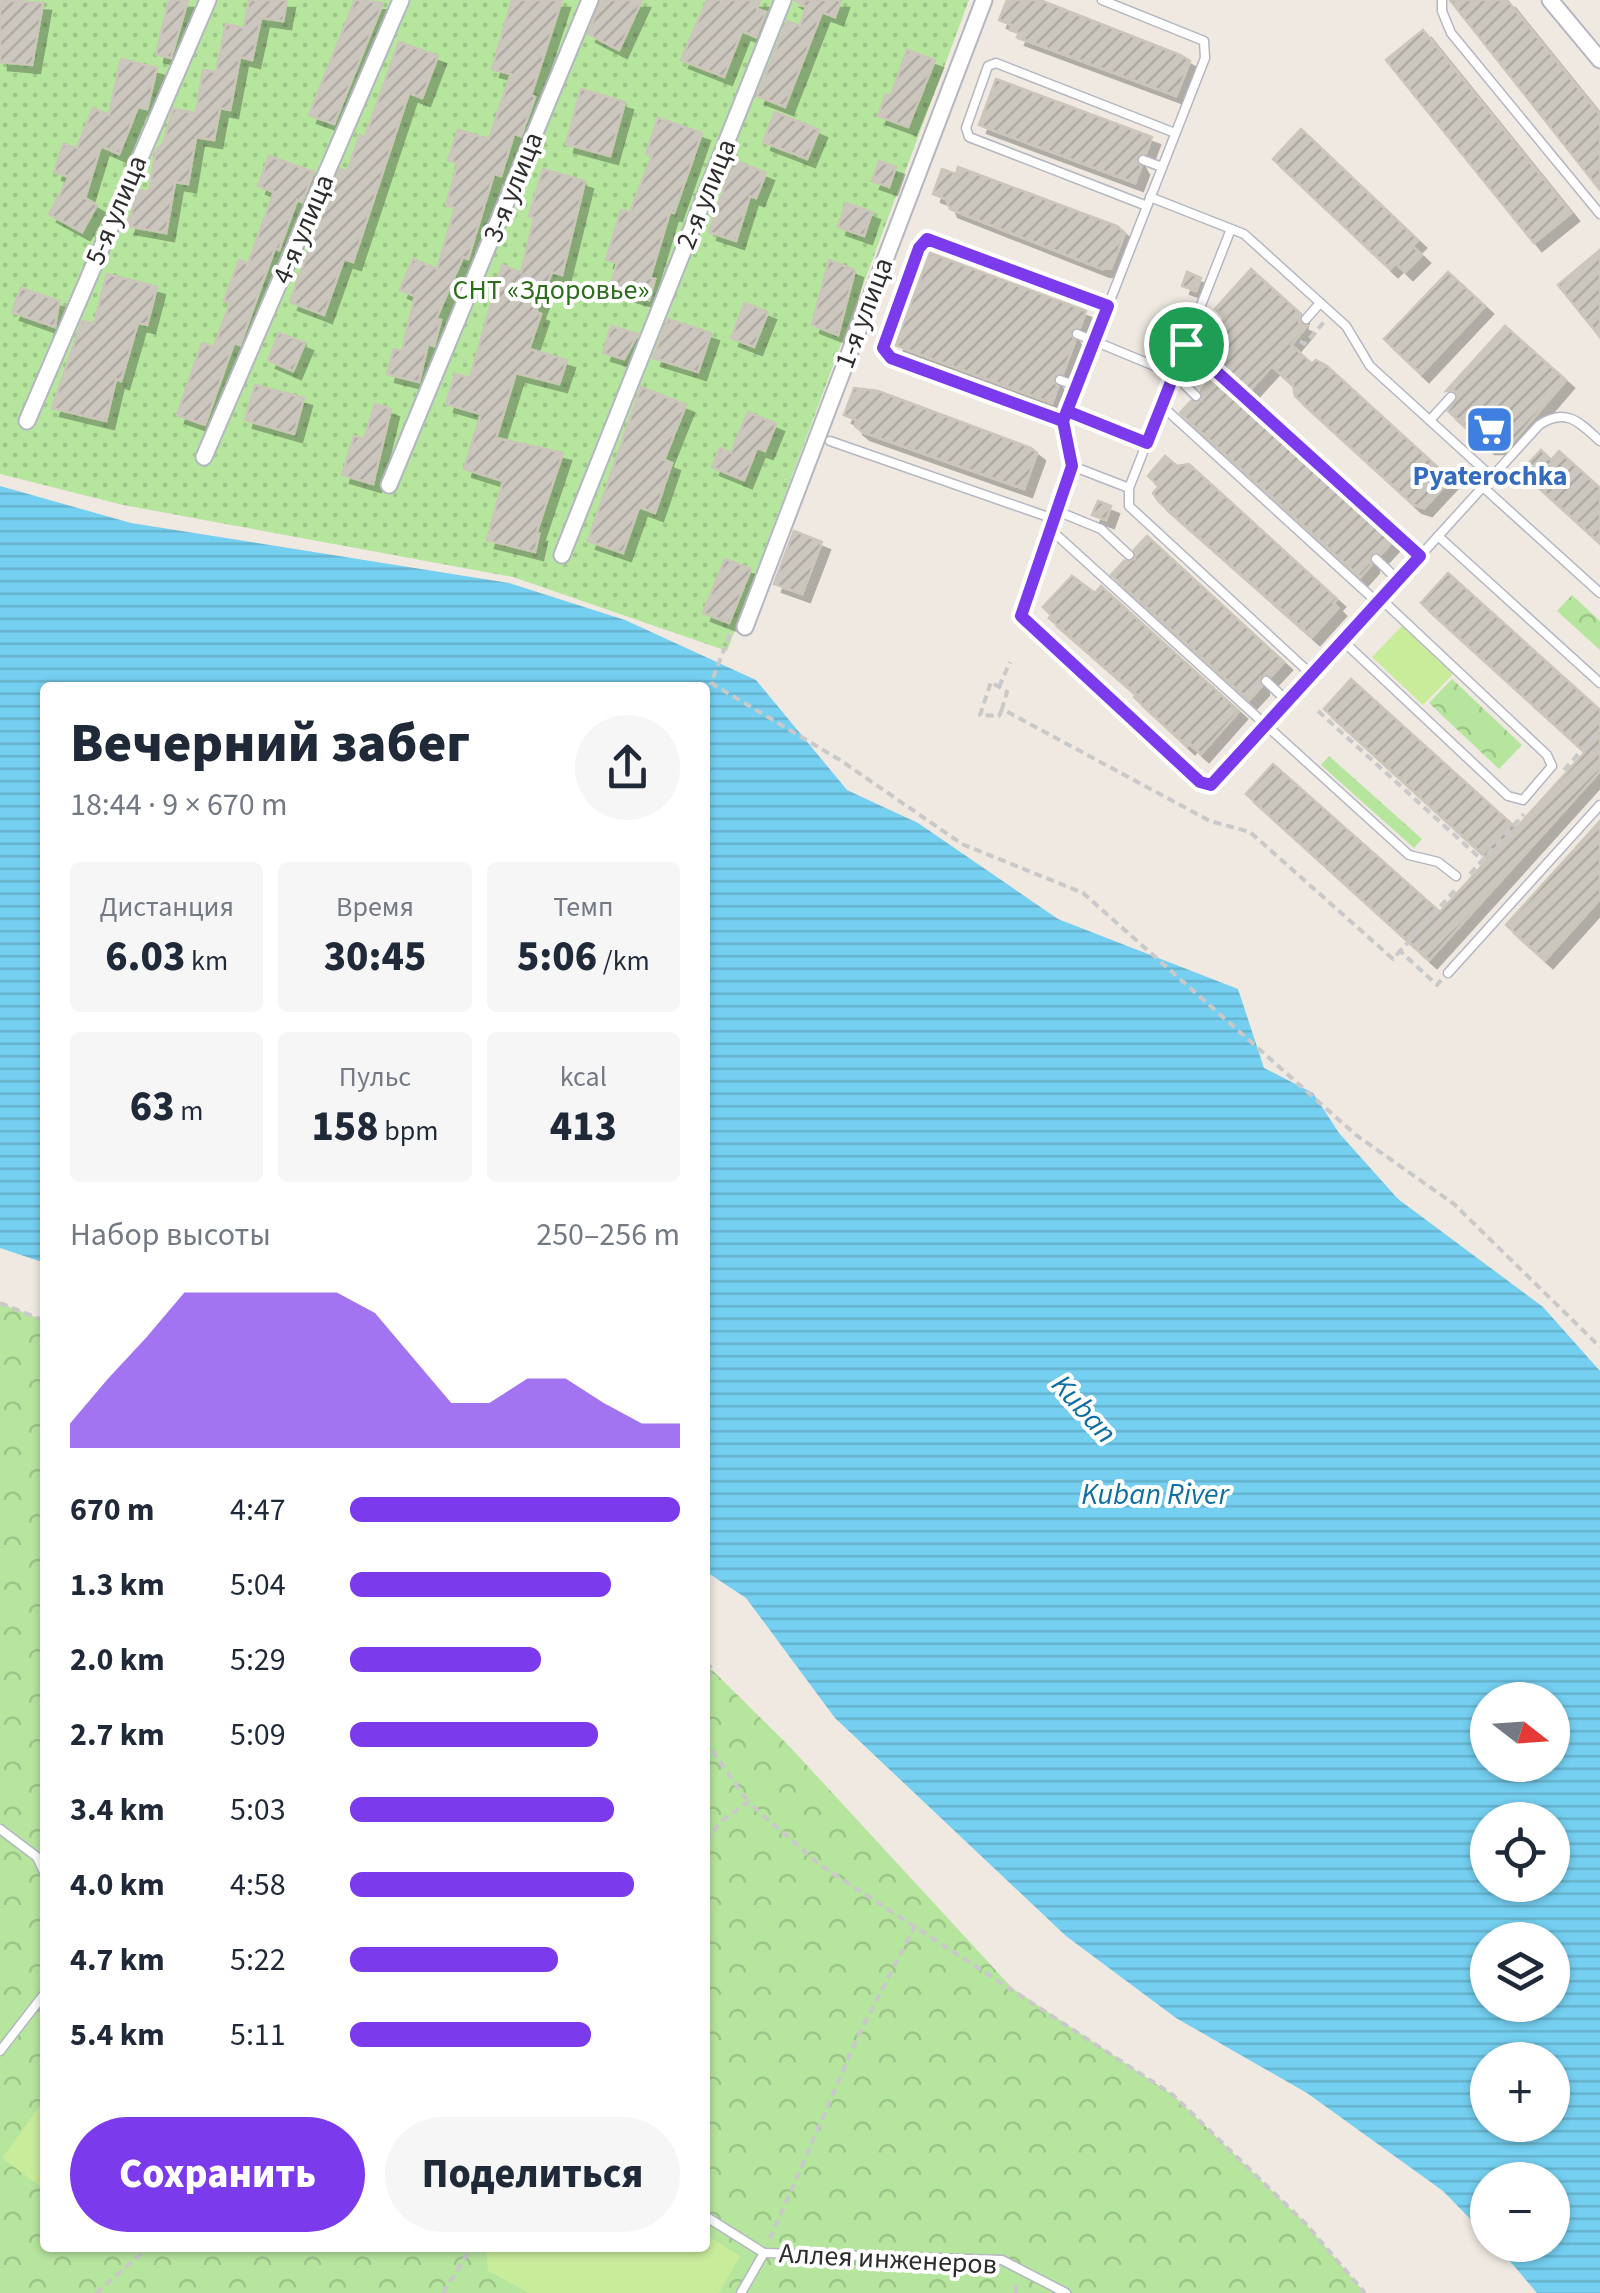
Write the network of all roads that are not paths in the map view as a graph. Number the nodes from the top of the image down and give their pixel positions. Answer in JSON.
{"nodes":[{"id":1,"x":208,"y":0,"type":"edge"},
{"id":2,"x":401,"y":0,"type":"edge"},
{"id":3,"x":590,"y":0,"type":"edge"},
{"id":4,"x":783,"y":0,"type":"edge"},
{"id":5,"x":984,"y":0,"type":"edge"},
{"id":6,"x":1102,"y":0,"type":"edge"},
{"id":7,"x":1442,"y":0,"type":"edge"},
{"id":8,"x":1550,"y":0,"type":"edge"},
{"id":9,"x":1600,"y":60,"type":"edge"},
{"id":10,"x":1175,"y":133,"type":"junction"},
{"id":11,"x":1143,"y":160,"type":"dead end"},
{"id":12,"x":1162,"y":167,"type":"junction"},
{"id":13,"x":1149,"y":202,"type":"junction"},
{"id":14,"x":1600,"y":214,"type":"edge"},
{"id":15,"x":1231,"y":228,"type":"junction"},
{"id":16,"x":1320,"y":303,"type":"junction"},
{"id":17,"x":1108,"y":306,"type":"junction"},
{"id":18,"x":1306,"y":318,"type":"dead end"},
{"id":19,"x":1077,"y":334,"type":"dead end"},
{"id":20,"x":1094,"y":340,"type":"junction"},
{"id":21,"x":1186,"y":344,"type":"junction"},
{"id":22,"x":1174,"y":374,"type":"junction"},
{"id":23,"x":1060,"y":380,"type":"dead end"},
{"id":24,"x":1076,"y":386,"type":"junction"},
{"id":25,"x":1196,"y":396,"type":"dead end"},
{"id":26,"x":1451,"y":396,"type":"dead end"},
{"id":27,"x":1162,"y":406,"type":"junction"},
{"id":28,"x":1067,"y":411,"type":"junction"},
{"id":29,"x":1430,"y":420,"type":"junction"},
{"id":30,"x":27,"y":421,"type":"dead end"},
{"id":31,"x":1063,"y":421,"type":"junction"},
{"id":32,"x":830,"y":441,"type":"dead end"},
{"id":33,"x":1600,"y":441,"type":"edge"},
{"id":34,"x":1147,"y":443,"type":"junction"},
{"id":35,"x":204,"y":458,"type":"dead end"},
{"id":36,"x":1072,"y":466,"type":"junction"},
{"id":37,"x":1492,"y":477,"type":"junction"},
{"id":38,"x":390,"y":485,"type":"dead end"},
{"id":39,"x":1483,"y":487,"type":"junction"},
{"id":40,"x":1130,"y":488,"type":"junction"},
{"id":41,"x":1056,"y":515,"type":"junction"},
{"id":42,"x":1050,"y":530,"type":"junction"},
{"id":43,"x":1438,"y":536,"type":"junction"},
{"id":44,"x":1129,"y":555,"type":"dead end"},
{"id":45,"x":562,"y":556,"type":"dead end"},
{"id":46,"x":1420,"y":556,"type":"junction"},
{"id":47,"x":1376,"y":559,"type":"dead end"},
{"id":48,"x":1398,"y":580,"type":"junction"},
{"id":49,"x":1600,"y":593,"type":"edge"},
{"id":50,"x":1380,"y":601,"type":"junction"},
{"id":51,"x":738,"y":627,"type":"road end"},
{"id":52,"x":1343,"y":641,"type":"junction"},
{"id":53,"x":1312,"y":675,"type":"junction"},
{"id":54,"x":1266,"y":681,"type":"dead end"},
{"id":55,"x":1600,"y":682,"type":"edge"},
{"id":56,"x":1288,"y":702,"type":"junction"},
{"id":57,"x":1265,"y":727,"type":"junction"},
{"id":58,"x":1600,"y":805,"type":"edge"},
{"id":59,"x":1456,"y":876,"type":"dead end"},
{"id":60,"x":1448,"y":973,"type":"road end"},
{"id":61,"x":0,"y":1829,"type":"edge"},
{"id":62,"x":40,"y":1863,"type":"edge"},
{"id":63,"x":40,"y":1999,"type":"edge"},
{"id":64,"x":0,"y":2051,"type":"edge"},
{"id":65,"x":710,"y":2219,"type":"edge"},
{"id":66,"x":764,"y":2253,"type":"junction"},
{"id":67,"x":741,"y":2293,"type":"edge"},
{"id":68,"x":1066,"y":2293,"type":"edge"}],
"edges":[{"from":1,"to":30,"type":"street","name":"5-я улица"},
{"from":2,"to":35,"type":"street","name":"4-я улица"},
{"from":3,"to":38,"type":"street","name":"3-я улица"},
{"from":4,"to":45,"type":"street","name":"2-я улица"},
{"from":5,"to":51,"type":"street","name":"1-я улица"},
{"from":6,"to":10,"type":"lane"},
{"from":7,"to":14,"type":"lane"},
{"from":8,"to":9,"type":"street"},
{"from":10,"to":12,"type":"lane"},
{"from":10,"to":13,"type":"lane"},
{"from":11,"to":12,"type":"lane"},
{"from":12,"to":13,"type":"lane"},
{"from":13,"to":15,"type":"lane"},
{"from":13,"to":17,"type":"lane"},
{"from":15,"to":16,"type":"lane"},
{"from":15,"to":21,"type":"lane"},
{"from":16,"to":18,"type":"lane"},
{"from":16,"to":29,"type":"lane"},
{"from":17,"to":20,"type":"lane"},
{"from":17,"to":31,"type":"lane"},
{"from":19,"to":20,"type":"lane"},
{"from":20,"to":22,"type":"lane"},
{"from":20,"to":24,"type":"lane"},
{"from":21,"to":22,"type":"lane"},
{"from":21,"to":46,"type":"lane"},
{"from":22,"to":25,"type":"lane"},
{"from":22,"to":27,"type":"lane"},
{"from":23,"to":24,"type":"lane"},
{"from":24,"to":28,"type":"lane"},
{"from":26,"to":29,"type":"lane"},
{"from":27,"to":34,"type":"lane"},
{"from":27,"to":50,"type":"lane"},
{"from":28,"to":31,"type":"lane"},
{"from":28,"to":34,"type":"lane"},
{"from":29,"to":37,"type":"lane"},
{"from":31,"to":36,"type":"lane"},
{"from":32,"to":41,"type":"lane"},
{"from":33,"to":37,"type":"lane"},
{"from":34,"to":40,"type":"lane"},
{"from":36,"to":40,"type":"lane"},
{"from":36,"to":41,"type":"lane"},
{"from":37,"to":39,"type":"lane"},
{"from":39,"to":43,"type":"lane"},
{"from":39,"to":49,"type":"lane"},
{"from":40,"to":53,"type":"lane"},
{"from":41,"to":42,"type":"lane"},
{"from":41,"to":44,"type":"lane"},
{"from":42,"to":57,"type":"lane"},
{"from":42,"to":57,"type":"lane"},
{"from":43,"to":46,"type":"lane"},
{"from":43,"to":55,"type":"lane"},
{"from":46,"to":48,"type":"lane"},
{"from":47,"to":48,"type":"lane"},
{"from":48,"to":50,"type":"lane"},
{"from":50,"to":52,"type":"lane"},
{"from":50,"to":52,"type":"lane"},
{"from":52,"to":53,"type":"lane"},
{"from":53,"to":56,"type":"lane"},
{"from":54,"to":56,"type":"lane"},
{"from":56,"to":57,"type":"lane"},
{"from":57,"to":59,"type":"lane"},
{"from":58,"to":60,"type":"lane"},
{"from":61,"to":62,"type":"lane"},
{"from":63,"to":64,"type":"lane"},
{"from":65,"to":66,"type":"lane"},
{"from":66,"to":67,"type":"lane"},
{"from":66,"to":68,"type":"lane","name":"Аллея инженеров"}]}
